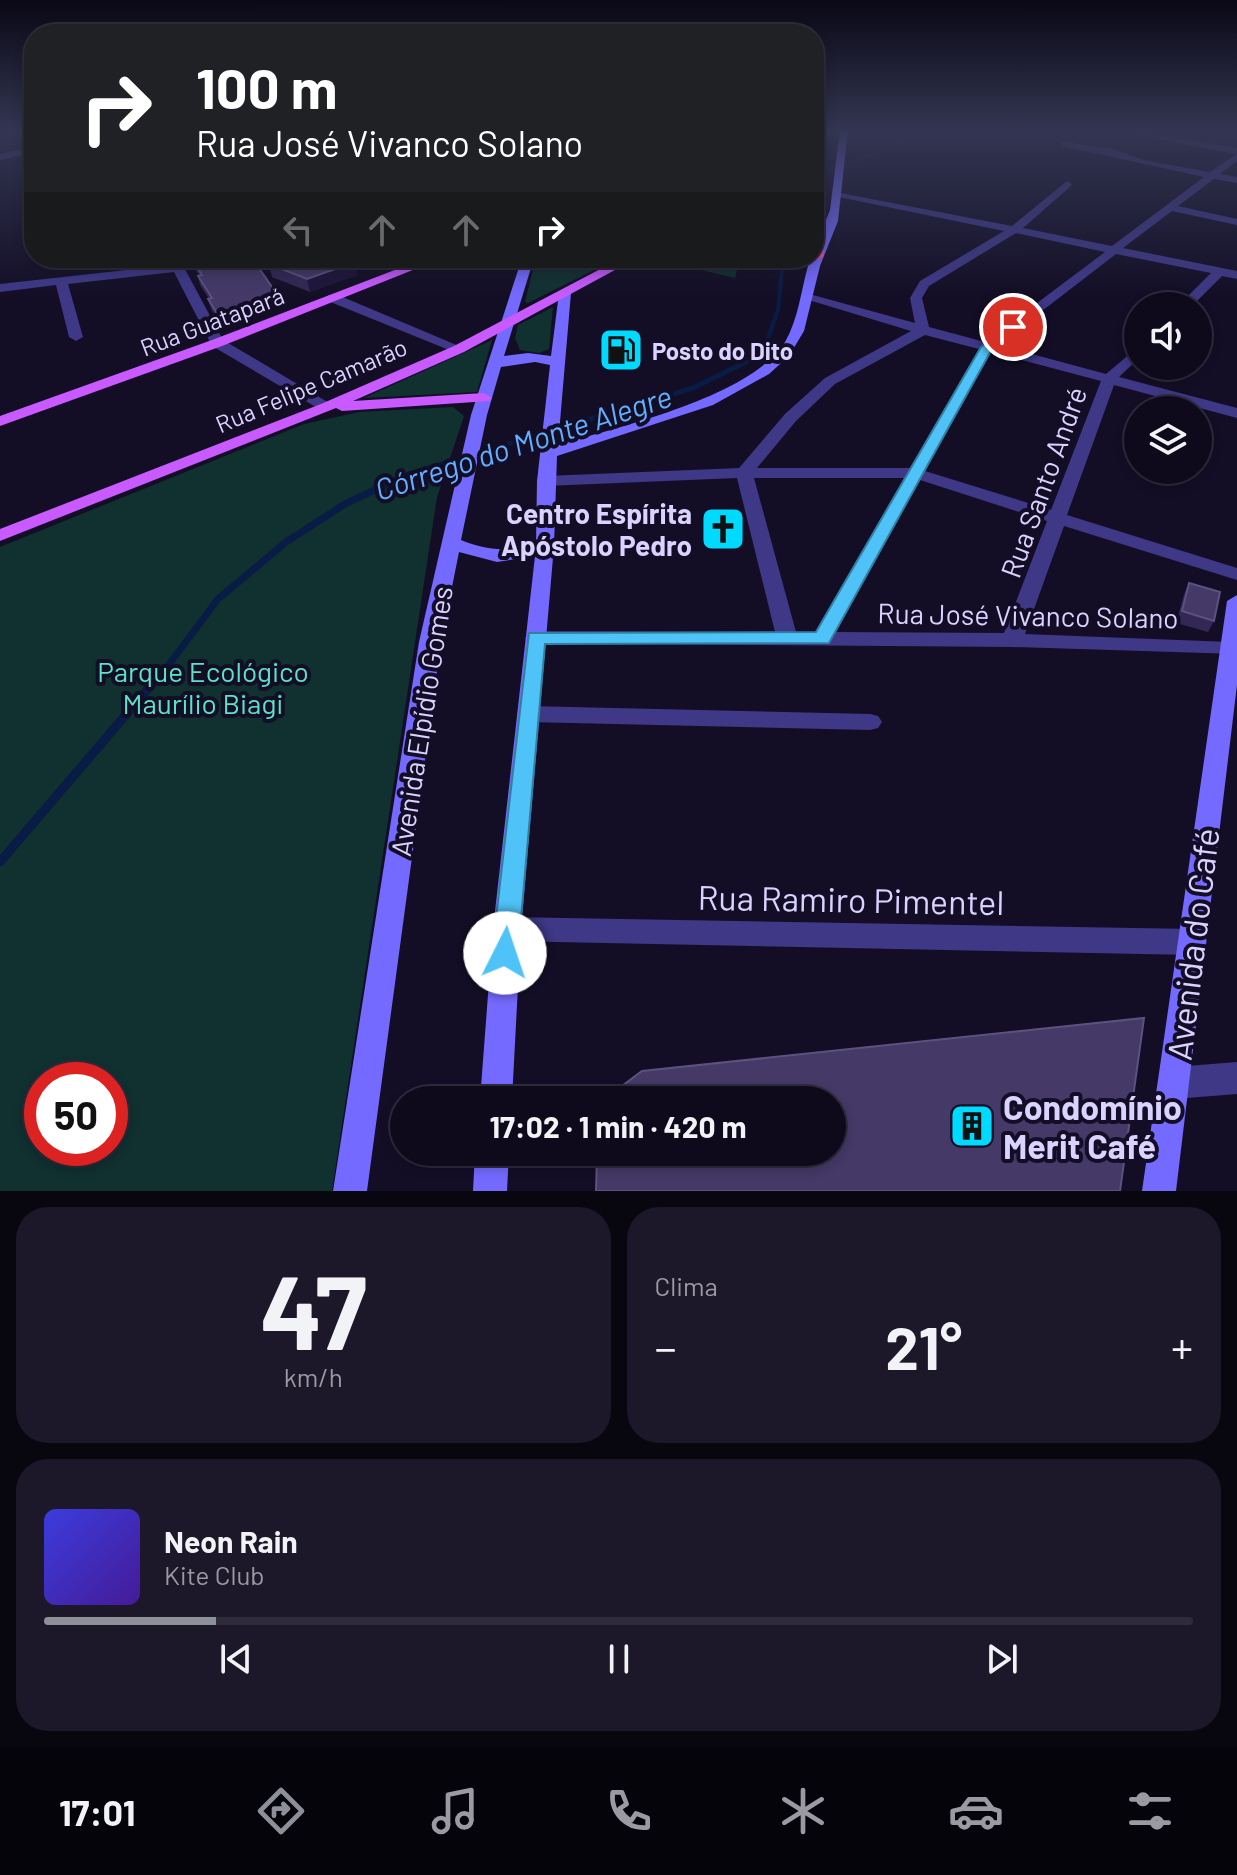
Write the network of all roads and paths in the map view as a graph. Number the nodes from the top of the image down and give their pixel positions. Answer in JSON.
{"nodes":[{"id":1,"x":839,"y":186,"type":"edge"},
{"id":2,"x":1065,"y":186,"type":"edge"},
{"id":3,"x":1197,"y":186,"type":"edge"},
{"id":4,"x":839,"y":194,"type":"junction"},
{"id":5,"x":1168,"y":207,"type":"junction"},
{"id":6,"x":1237,"y":222,"type":"edge"},
{"id":7,"x":1015,"y":229,"type":"junction"},
{"id":8,"x":824,"y":242,"type":"edge"},
{"id":9,"x":1114,"y":249,"type":"junction"},
{"id":10,"x":144,"y":268,"type":"edge"},
{"id":11,"x":179,"y":268,"type":"edge"},
{"id":12,"x":411,"y":268,"type":"edge"},
{"id":13,"x":525,"y":268,"type":"edge"},
{"id":14,"x":611,"y":268,"type":"edge"},
{"id":15,"x":814,"y":268,"type":"edge"},
{"id":16,"x":1220,"y":271,"type":"junction"},
{"id":17,"x":1237,"y":275,"type":"edge"},
{"id":18,"x":61,"y":281,"type":"junction"},
{"id":19,"x":0,"y":288,"type":"edge"},
{"id":20,"x":1199,"y":292,"type":"edge"},
{"id":21,"x":565,"y":293,"type":"junction"},
{"id":22,"x":807,"y":295,"type":"junction"},
{"id":23,"x":333,"y":298,"type":"junction"},
{"id":24,"x":506,"y":324,"type":"junction"},
{"id":25,"x":923,"y":330,"type":"junction"},
{"id":26,"x":76,"y":337,"type":"dead end"},
{"id":27,"x":217,"y":343,"type":"junction"},
{"id":28,"x":987,"y":347,"type":"junction"},
{"id":29,"x":459,"y":349,"type":"junction"},
{"id":30,"x":495,"y":364,"type":"junction"},
{"id":31,"x":560,"y":364,"type":"junction"},
{"id":32,"x":1124,"y":365,"type":"edge"},
{"id":33,"x":1109,"y":379,"type":"junction"},
{"id":34,"x":484,"y":398,"type":"junction"},
{"id":35,"x":326,"y":407,"type":"junction"},
{"id":36,"x":1237,"y":413,"type":"edge"},
{"id":37,"x":0,"y":421,"type":"edge"},
{"id":38,"x":550,"y":446,"type":"junction"},
{"id":39,"x":744,"y":473,"type":"junction"},
{"id":40,"x":914,"y":473,"type":"junction"},
{"id":41,"x":546,"y":481,"type":"junction"},
{"id":42,"x":1058,"y":516,"type":"junction"},
{"id":43,"x":0,"y":535,"type":"edge"},
{"id":44,"x":451,"y":542,"type":"junction"},
{"id":45,"x":545,"y":546,"type":"junction"},
{"id":46,"x":1237,"y":574,"type":"edge"},
{"id":47,"x":1237,"y":601,"type":"edge"},
{"id":48,"x":536,"y":638,"type":"junction"},
{"id":49,"x":822,"y":638,"type":"junction"},
{"id":50,"x":787,"y":639,"type":"junction"},
{"id":51,"x":1012,"y":640,"type":"junction"},
{"id":52,"x":1230,"y":649,"type":"junction"},
{"id":53,"x":528,"y":714,"type":"junction"},
{"id":54,"x":870,"y":722,"type":"dead end"},
{"id":55,"x":507,"y":929,"type":"junction"},
{"id":56,"x":1193,"y":942,"type":"junction"},
{"id":57,"x":1237,"y":1078,"type":"edge"},
{"id":58,"x":1174,"y":1083,"type":"junction"},
{"id":59,"x":497,"y":1086,"type":"edge"},
{"id":60,"x":491,"y":1166,"type":"edge"},
{"id":61,"x":350,"y":1191,"type":"edge"},
{"id":62,"x":490,"y":1191,"type":"edge"},
{"id":63,"x":1159,"y":1191,"type":"edge"}],
"edges":[{"from":1,"to":4,"type":"main road"},
{"from":2,"to":7,"type":"street"},
{"from":3,"to":5,"type":"street"},
{"from":4,"to":7,"type":"street"},
{"from":4,"to":8,"type":"main road"},
{"from":5,"to":6,"type":"street"},
{"from":5,"to":9,"type":"street"},
{"from":7,"to":9,"type":"street"},
{"from":7,"to":25,"type":"street"},
{"from":9,"to":16,"type":"street"},
{"from":9,"to":28,"type":"street"},
{"from":10,"to":18,"type":"street"},
{"from":11,"to":27,"type":"street"},
{"from":12,"to":23,"type":"main road","name":"Rua Guatapará"},
{"from":13,"to":24,"type":"main road","name":"Avenida Elpídio Gomes"},
{"from":14,"to":21,"type":"main road","name":"Rua Felipe Camarão"},
{"from":15,"to":22,"type":"main road"},
{"from":16,"to":17,"type":"street"},
{"from":16,"to":20,"type":"street"},
{"from":18,"to":19,"type":"street"},
{"from":18,"to":26,"type":"street"},
{"from":21,"to":24,"type":"main road","name":"Rua Felipe Camarão"},
{"from":21,"to":31,"type":"main road"},
{"from":22,"to":25,"type":"street"},
{"from":22,"to":38,"type":"main road"},
{"from":23,"to":27,"type":"main road","name":"Rua Guatapará"},
{"from":23,"to":29,"type":"street"},
{"from":24,"to":29,"type":"main road","name":"Rua Felipe Camarão"},
{"from":24,"to":30,"type":"main road","name":"Avenida Elpídio Gomes"},
{"from":25,"to":28,"type":"street"},
{"from":25,"to":39,"type":"street"},
{"from":27,"to":35,"type":"street"},
{"from":27,"to":37,"type":"main road","name":"Rua Guatapará"},
{"from":28,"to":33,"type":"street"},
{"from":28,"to":40,"type":"street"},
{"from":29,"to":35,"type":"main road","name":"Rua Felipe Camarão"},
{"from":30,"to":31,"type":"main road"},
{"from":30,"to":34,"type":"main road","name":"Avenida Elpídio Gomes"},
{"from":31,"to":38,"type":"main road"},
{"from":32,"to":33,"type":"street","name":"Rua Santo André"},
{"from":33,"to":36,"type":"street"},
{"from":33,"to":42,"type":"street","name":"Rua Santo André"},
{"from":34,"to":35,"type":"main road"},
{"from":34,"to":44,"type":"main road","name":"Avenida Elpídio Gomes"},
{"from":35,"to":43,"type":"main road","name":"Rua Felipe Camarão"},
{"from":38,"to":41,"type":"main road"},
{"from":39,"to":40,"type":"street"},
{"from":39,"to":41,"type":"street"},
{"from":39,"to":50,"type":"street"},
{"from":40,"to":42,"type":"street"},
{"from":40,"to":49,"type":"street"},
{"from":41,"to":45,"type":"main road"},
{"from":42,"to":46,"type":"street"},
{"from":42,"to":51,"type":"street","name":"Rua Santo André"},
{"from":44,"to":45,"type":"main road"},
{"from":44,"to":61,"type":"main road","name":"Avenida Elpídio Gomes"},
{"from":45,"to":48,"type":"main road"},
{"from":47,"to":52,"type":"main road","name":"Avenida do Café"},
{"from":48,"to":50,"type":"street","name":"Rua José Vivanco Solano"},
{"from":48,"to":53,"type":"main road"},
{"from":49,"to":50,"type":"street","name":"Rua José Vivanco Solano"},
{"from":49,"to":51,"type":"street","name":"Rua José Vivanco Solano"},
{"from":51,"to":52,"type":"street","name":"Rua José Vivanco Solano"},
{"from":52,"to":56,"type":"main road","name":"Avenida do Café"},
{"from":53,"to":54,"type":"street"},
{"from":53,"to":55,"type":"main road"},
{"from":55,"to":56,"type":"street","name":"Rua Ramiro Pimentel"},
{"from":55,"to":59,"type":"main road"},
{"from":56,"to":58,"type":"main road","name":"Avenida do Café"},
{"from":57,"to":58,"type":"street"},
{"from":58,"to":63,"type":"main road","name":"Avenida do Café"},
{"from":60,"to":62,"type":"main road"}]}
